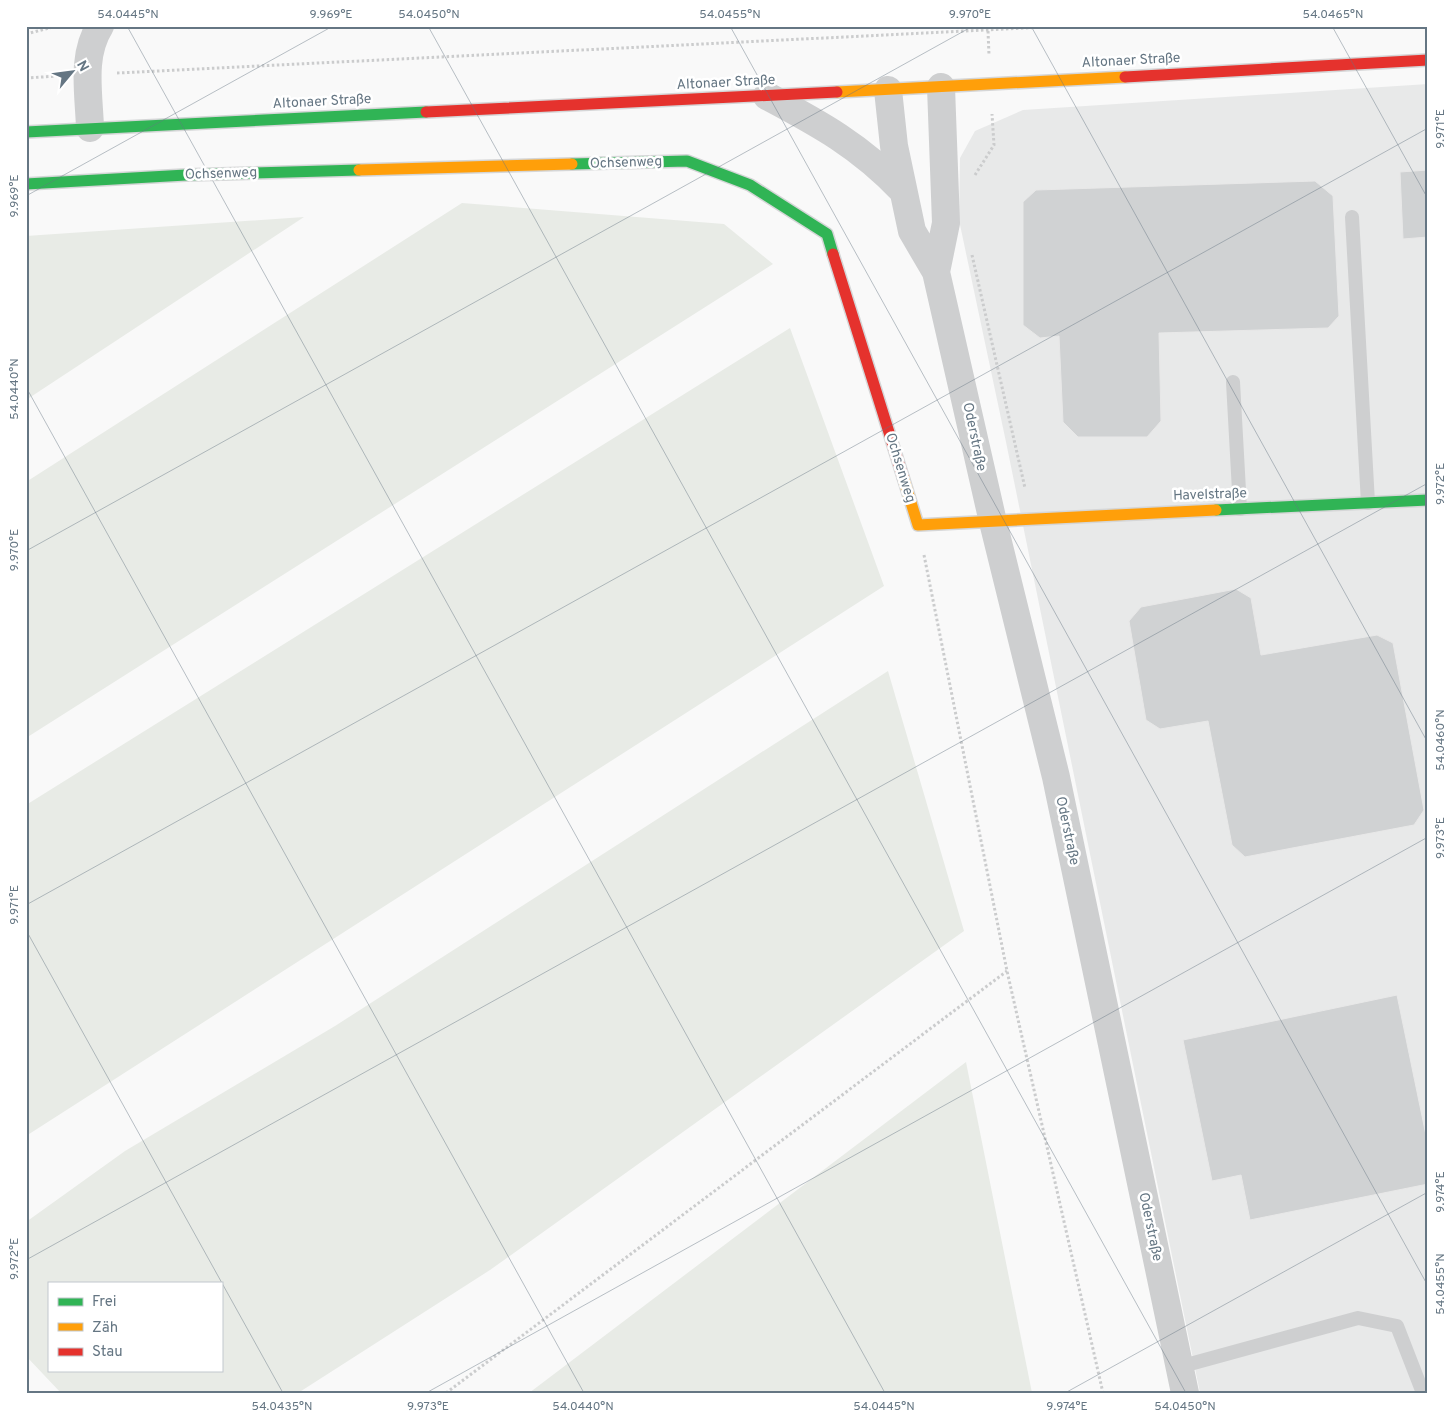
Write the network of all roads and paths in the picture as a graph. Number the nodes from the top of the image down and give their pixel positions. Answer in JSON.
{"nodes":[{"id":1,"x":57,"y":26,"type":"edge"},
{"id":2,"x":100,"y":26,"type":"edge"},
{"id":3,"x":1066,"y":26,"type":"edge"},
{"id":4,"x":988,"y":31,"type":"junction"},
{"id":5,"x":26,"y":34,"type":"edge"},
{"id":6,"x":1428,"y":60,"type":"edge"},
{"id":7,"x":88,"y":74,"type":"junction"},
{"id":8,"x":26,"y":78,"type":"edge"},
{"id":9,"x":990,"y":85,"type":"junction"},
{"id":10,"x":940,"y":87,"type":"junction"},
{"id":11,"x":888,"y":90,"type":"junction"},
{"id":12,"x":767,"y":96,"type":"junction"},
{"id":13,"x":90,"y":128,"type":"junction"},
{"id":14,"x":26,"y":132,"type":"edge"},
{"id":15,"x":970,"y":183,"type":"dead end"},
{"id":16,"x":26,"y":184,"type":"edge"},
{"id":17,"x":902,"y":190,"type":"junction"},
{"id":18,"x":1352,"y":217,"type":"dead end"},
{"id":19,"x":971,"y":249,"type":"dead end"},
{"id":20,"x":936,"y":272,"type":"junction"},
{"id":21,"x":1233,"y":382,"type":"dead end"},
{"id":22,"x":1428,"y":500,"type":"edge"},
{"id":23,"x":1368,"y":503,"type":"junction"},
{"id":24,"x":1240,"y":508,"type":"junction"},
{"id":25,"x":1032,"y":518,"type":"junction"},
{"id":26,"x":993,"y":522,"type":"junction"},
{"id":27,"x":918,"y":525,"type":"junction"},
{"id":28,"x":1007,"y":971,"type":"junction"},
{"id":29,"x":1182,"y":1380,"type":"edge"},
{"id":30,"x":446,"y":1393,"type":"edge"},
{"id":31,"x":1103,"y":1393,"type":"edge"},
{"id":32,"x":1423,"y":1393,"type":"edge"}],
"edges":[{"from":1,"to":5,"type":"path"},
{"from":2,"to":7,"type":"street"},
{"from":3,"to":4,"type":"path"},
{"from":4,"to":7,"type":"path"},
{"from":4,"to":9,"type":"path"},
{"from":6,"to":9,"type":"street","name":"Altonaer Straße"},
{"from":7,"to":8,"type":"path"},
{"from":7,"to":13,"type":"street"},
{"from":9,"to":10,"type":"street","name":"Altonaer Straße"},
{"from":9,"to":15,"type":"path"},
{"from":10,"to":11,"type":"street","name":"Altonaer Straße"},
{"from":10,"to":20,"type":"street","name":"Oderstraße"},
{"from":11,"to":12,"type":"street","name":"Altonaer Straße"},
{"from":11,"to":17,"type":"street","name":"Oderstraße"},
{"from":12,"to":13,"type":"street","name":"Altonaer Straße"},
{"from":12,"to":17,"type":"street","name":"Oderstraße"},
{"from":13,"to":14,"type":"street","name":"Altonaer Straße"},
{"from":16,"to":27,"type":"street","name":"Ochsenweg"},
{"from":17,"to":20,"type":"street","name":"Oderstraße"},
{"from":18,"to":23,"type":"lane"},
{"from":19,"to":25,"type":"path"},
{"from":20,"to":26,"type":"street","name":"Oderstraße"},
{"from":21,"to":24,"type":"lane"},
{"from":22,"to":23,"type":"street","name":"Havelstraße"},
{"from":23,"to":24,"type":"street","name":"Havelstraße"},
{"from":24,"to":25,"type":"street","name":"Havelstraße"},
{"from":25,"to":26,"type":"street","name":"Havelstraße"},
{"from":26,"to":27,"type":"street"},
{"from":26,"to":29,"type":"street","name":"Oderstraße"},
{"from":27,"to":28,"type":"path"},
{"from":28,"to":30,"type":"path"},
{"from":28,"to":31,"type":"path"},
{"from":29,"to":32,"type":"lane"}]}
